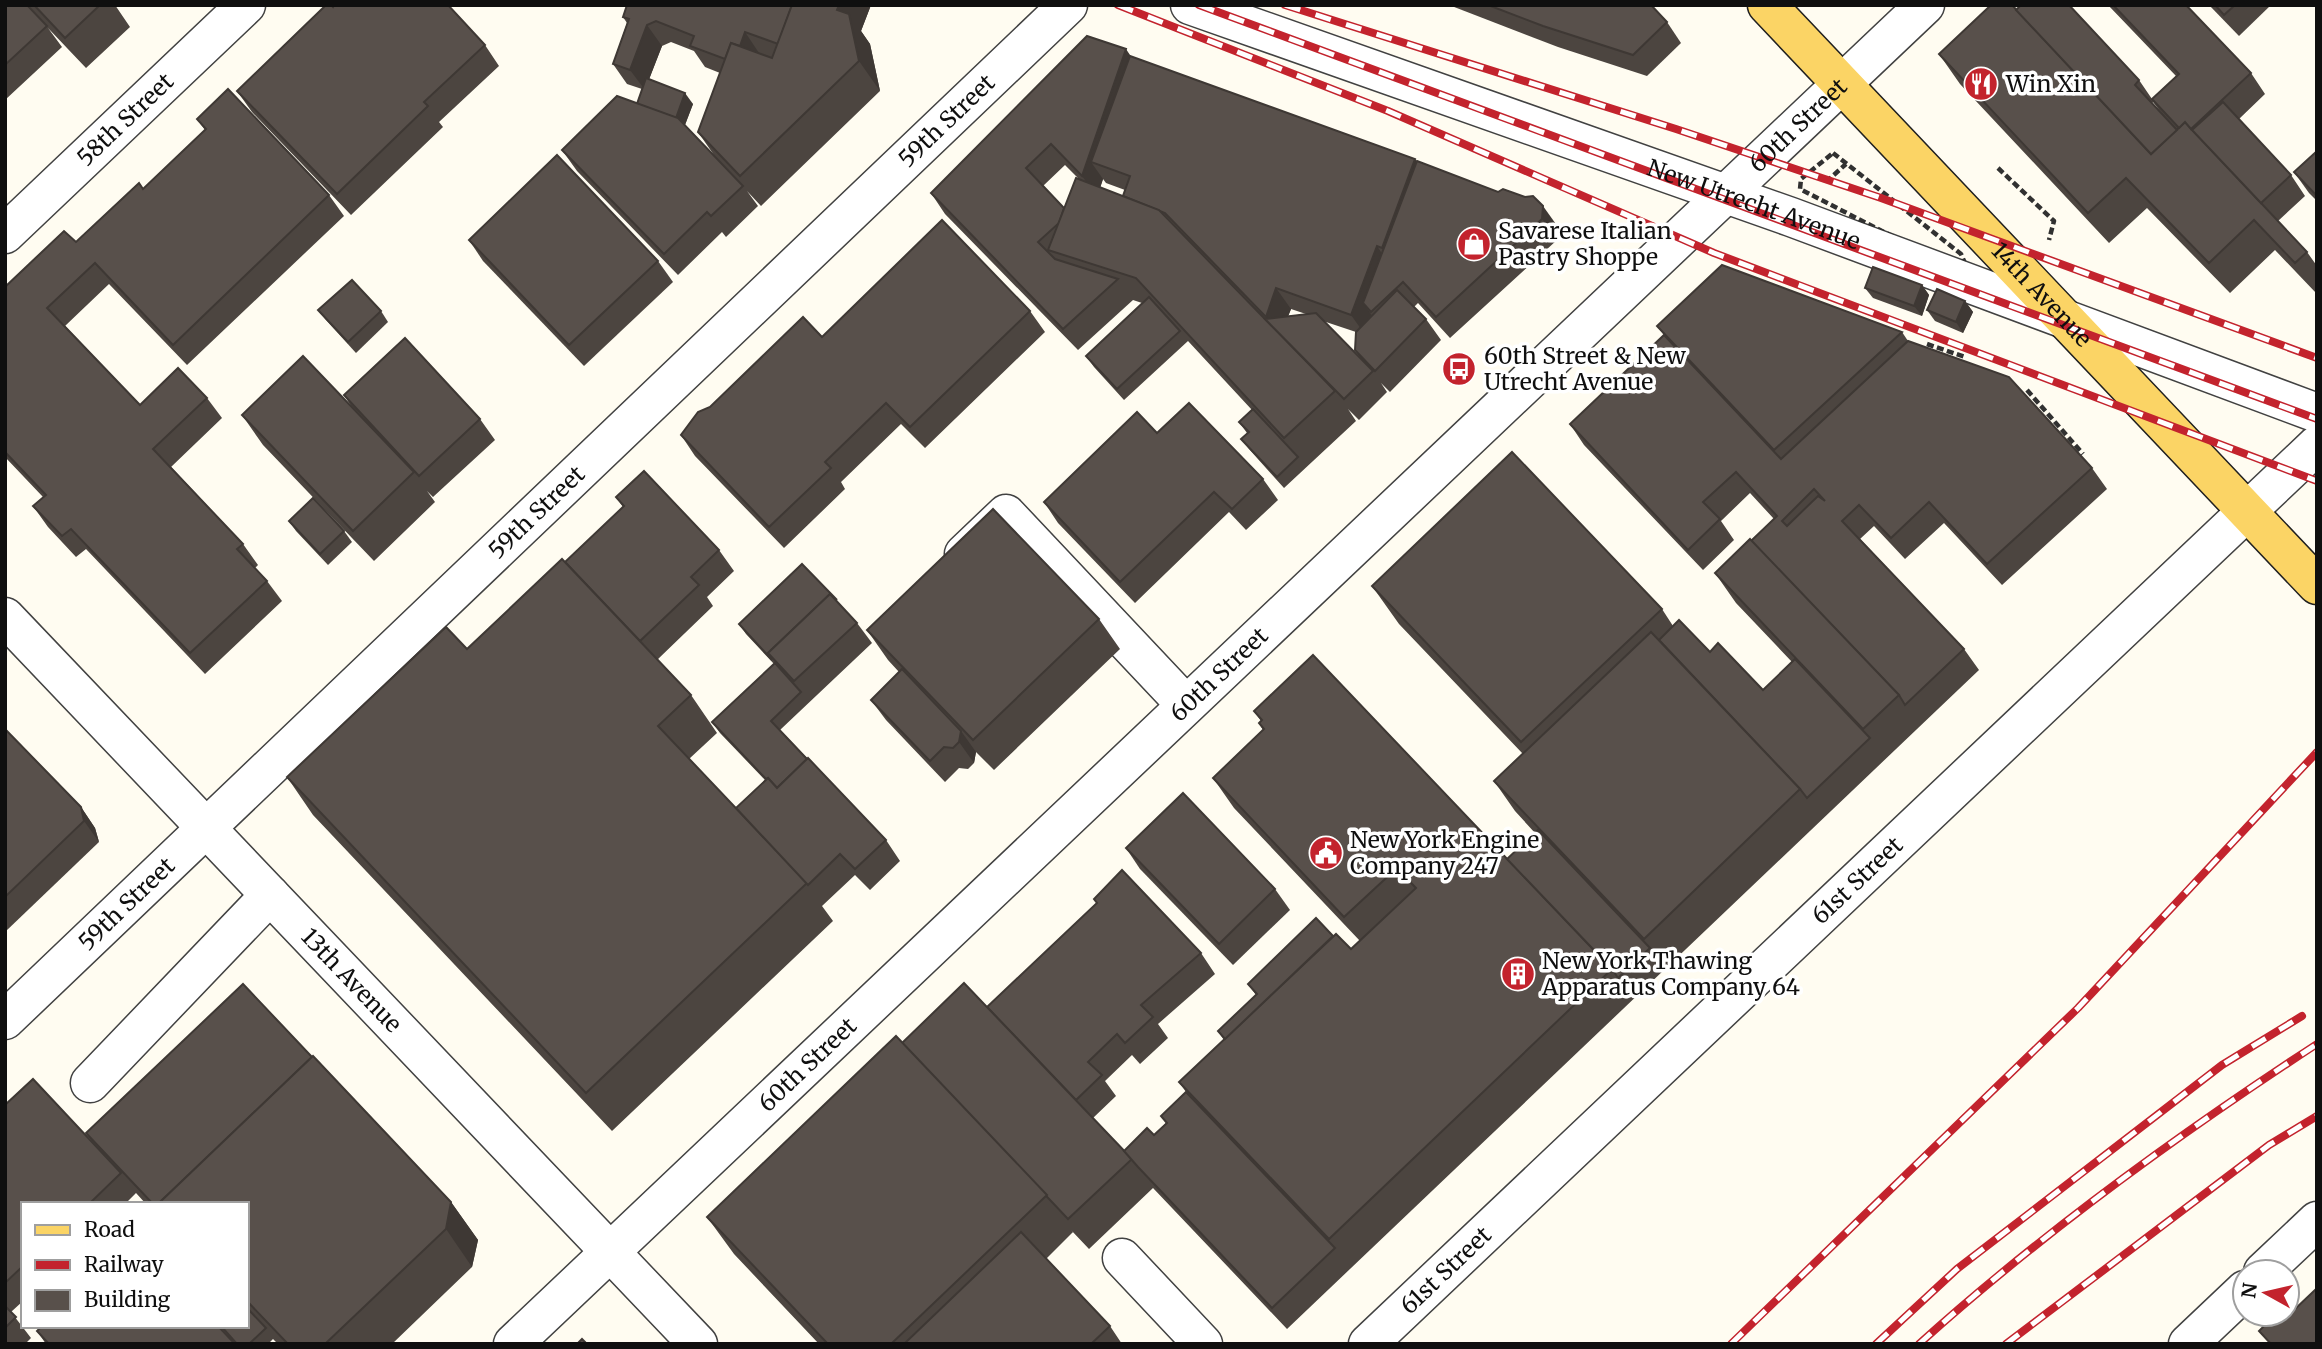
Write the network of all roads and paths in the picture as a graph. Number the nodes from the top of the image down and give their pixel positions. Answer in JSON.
{"nodes":[{"id":1,"x":246,"y":5,"type":"edge"},
{"id":2,"x":1068,"y":5,"type":"edge"},
{"id":3,"x":1190,"y":5,"type":"edge"},
{"id":4,"x":1767,"y":5,"type":"edge"},
{"id":5,"x":1925,"y":5,"type":"edge"},
{"id":6,"x":1842,"y":84,"type":"junction"},
{"id":7,"x":1846,"y":164,"type":"dead end"},
{"id":8,"x":1998,"y":168,"type":"dead end"},
{"id":9,"x":1726,"y":194,"type":"junction"},
{"id":10,"x":1811,"y":195,"type":"dead end"},
{"id":11,"x":5,"y":234,"type":"edge"},
{"id":12,"x":2047,"y":246,"type":"dead end"},
{"id":13,"x":2064,"y":319,"type":"junction"},
{"id":14,"x":1927,"y":344,"type":"dead end"},
{"id":15,"x":1965,"y":356,"type":"dead end"},
{"id":16,"x":2027,"y":390,"type":"dead end"},
{"id":17,"x":2317,"y":413,"type":"edge"},
{"id":18,"x":2317,"y":445,"type":"edge"},
{"id":19,"x":2083,"y":454,"type":"edge"},
{"id":20,"x":2246,"y":511,"type":"junction"},
{"id":21,"x":936,"y":579,"type":"edge"},
{"id":22,"x":2311,"y":579,"type":"edge"},
{"id":23,"x":5,"y":617,"type":"edge"},
{"id":24,"x":1186,"y":705,"type":"junction"},
{"id":25,"x":206,"y":828,"type":"junction"},
{"id":26,"x":270,"y":895,"type":"junction"},
{"id":27,"x":5,"y":1020,"type":"edge"},
{"id":28,"x":90,"y":1083,"type":"dead end"},
{"id":29,"x":2317,"y":1221,"type":"edge"},
{"id":30,"x":610,"y":1252,"type":"junction"},
{"id":31,"x":1122,"y":1258,"type":"dead end"},
{"id":32,"x":2278,"y":1258,"type":"edge"},
{"id":33,"x":2231,"y":1303,"type":"edge"},
{"id":34,"x":513,"y":1344,"type":"edge"},
{"id":35,"x":698,"y":1344,"type":"edge"},
{"id":36,"x":1203,"y":1344,"type":"edge"},
{"id":37,"x":1368,"y":1344,"type":"edge"},
{"id":38,"x":2188,"y":1344,"type":"edge"}],
"edges":[{"from":1,"to":11,"type":"street","name":"58th Street"},
{"from":2,"to":25,"type":"street","name":"59th Street"},
{"from":3,"to":9,"type":"street","name":"New Utrecht Avenue"},
{"from":4,"to":6,"type":"main road","name":"14th Avenue"},
{"from":5,"to":6,"type":"street","name":"60th Street"},
{"from":6,"to":9,"type":"street","name":"60th Street"},
{"from":6,"to":13,"type":"main road","name":"14th Avenue"},
{"from":7,"to":10,"type":"path"},
{"from":8,"to":12,"type":"path"},
{"from":9,"to":13,"type":"street","name":"New Utrecht Avenue"},
{"from":9,"to":24,"type":"street","name":"60th Street"},
{"from":13,"to":17,"type":"street","name":"New Utrecht Avenue"},
{"from":13,"to":20,"type":"main road","name":"14th Avenue"},
{"from":14,"to":15,"type":"path"},
{"from":16,"to":19,"type":"path"},
{"from":18,"to":20,"type":"street","name":"61st Street"},
{"from":20,"to":22,"type":"main road","name":"14th Avenue"},
{"from":20,"to":37,"type":"street","name":"61st Street"},
{"from":21,"to":24,"type":"street"},
{"from":23,"to":25,"type":"street","name":"13th Avenue"},
{"from":24,"to":30,"type":"street","name":"60th Street"},
{"from":25,"to":26,"type":"street","name":"13th Avenue"},
{"from":25,"to":27,"type":"street","name":"59th Street"},
{"from":26,"to":28,"type":"street"},
{"from":26,"to":30,"type":"street","name":"13th Avenue"},
{"from":29,"to":32,"type":"street"},
{"from":30,"to":34,"type":"street","name":"60th Street"},
{"from":30,"to":35,"type":"street","name":"13th Avenue"},
{"from":31,"to":36,"type":"street"},
{"from":33,"to":38,"type":"street"}]}
